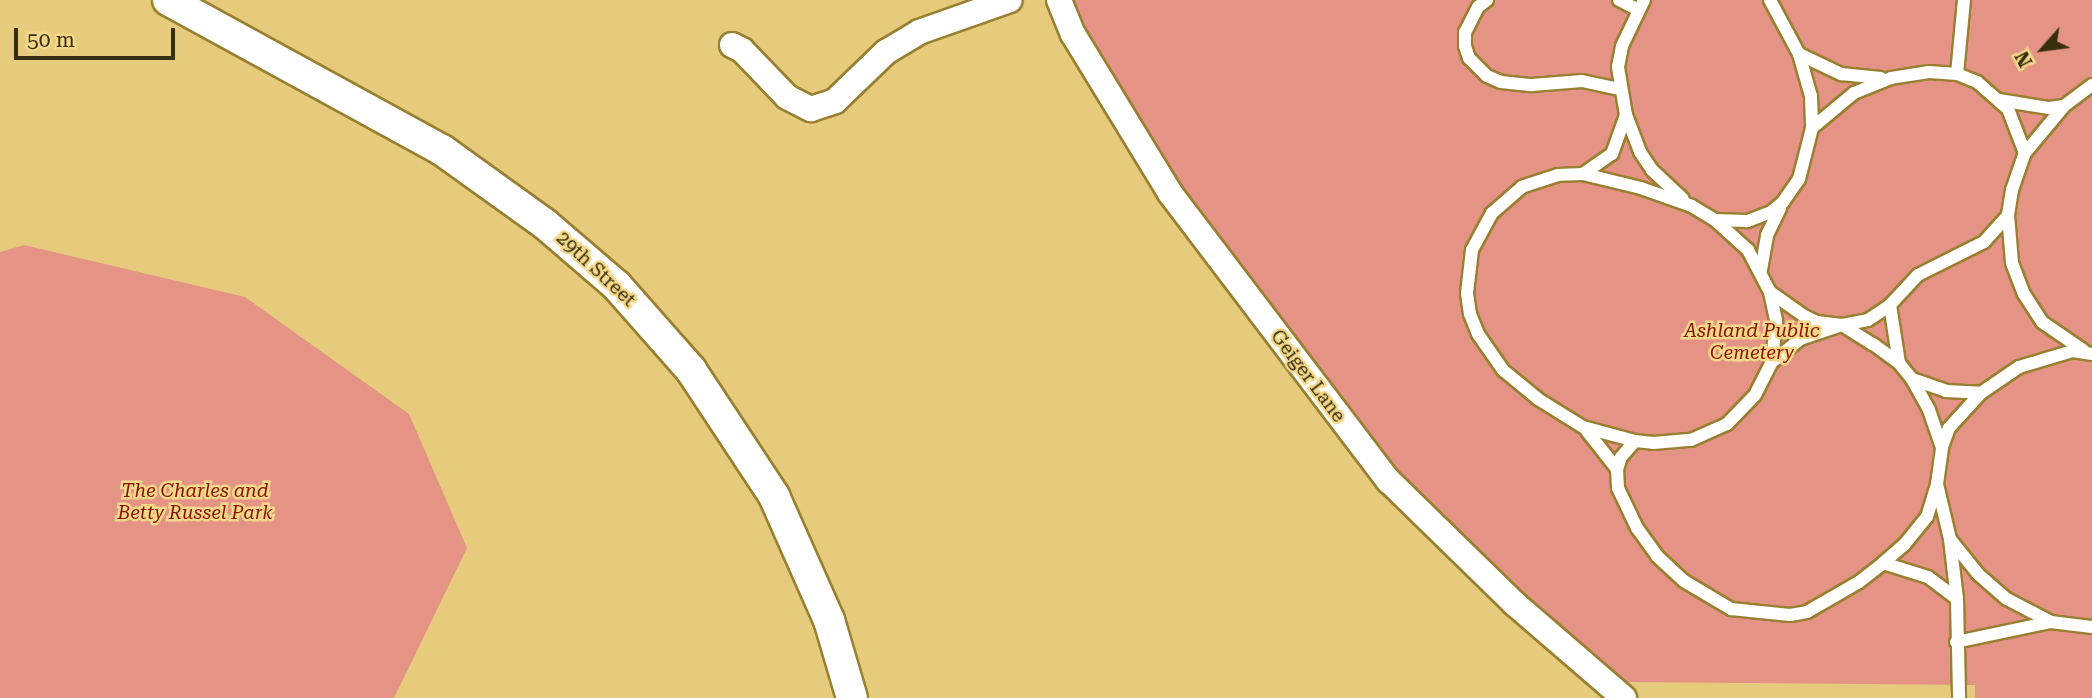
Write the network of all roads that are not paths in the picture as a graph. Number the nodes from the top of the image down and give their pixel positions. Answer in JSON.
{"nodes":[{"id":1,"x":168,"y":0,"type":"edge"},
{"id":2,"x":1010,"y":0,"type":"edge"},
{"id":3,"x":1059,"y":0,"type":"edge"},
{"id":4,"x":1487,"y":0,"type":"edge"},
{"id":5,"x":1619,"y":0,"type":"edge"},
{"id":6,"x":1770,"y":0,"type":"edge"},
{"id":7,"x":1964,"y":0,"type":"edge"},
{"id":8,"x":1640,"y":5,"type":"edge"},
{"id":9,"x":733,"y":45,"type":"dead end"},
{"id":10,"x":1799,"y":54,"type":"junction"},
{"id":11,"x":1957,"y":74,"type":"junction"},
{"id":12,"x":1891,"y":78,"type":"junction"},
{"id":13,"x":2092,"y":85,"type":"edge"},
{"id":14,"x":1621,"y":89,"type":"junction"},
{"id":15,"x":1998,"y":100,"type":"junction"},
{"id":16,"x":2064,"y":106,"type":"junction"},
{"id":17,"x":1626,"y":115,"type":"junction"},
{"id":18,"x":1812,"y":128,"type":"junction"},
{"id":19,"x":2025,"y":153,"type":"junction"},
{"id":20,"x":1583,"y":174,"type":"junction"},
{"id":21,"x":1783,"y":202,"type":"junction"},
{"id":22,"x":1692,"y":206,"type":"junction"},
{"id":23,"x":2008,"y":215,"type":"junction"},
{"id":24,"x":1715,"y":220,"type":"junction"},
{"id":25,"x":1761,"y":270,"type":"junction"},
{"id":26,"x":1770,"y":292,"type":"junction"},
{"id":27,"x":1890,"y":304,"type":"junction"},
{"id":28,"x":1842,"y":326,"type":"junction"},
{"id":29,"x":2091,"y":354,"type":"edge"},
{"id":30,"x":1772,"y":362,"type":"junction"},
{"id":31,"x":1899,"y":363,"type":"junction"},
{"id":32,"x":1912,"y":379,"type":"junction"},
{"id":33,"x":1981,"y":393,"type":"junction"},
{"id":34,"x":1583,"y":427,"type":"junction"},
{"id":35,"x":1634,"y":441,"type":"junction"},
{"id":36,"x":1942,"y":447,"type":"junction"},
{"id":37,"x":1617,"y":469,"type":"junction"},
{"id":38,"x":1937,"y":484,"type":"junction"},
{"id":39,"x":1951,"y":539,"type":"junction"},
{"id":40,"x":1883,"y":563,"type":"junction"},
{"id":41,"x":1957,"y":599,"type":"junction"},
{"id":42,"x":2051,"y":622,"type":"junction"},
{"id":43,"x":2092,"y":627,"type":"edge"},
{"id":44,"x":1956,"y":642,"type":"junction"},
{"id":45,"x":852,"y":698,"type":"edge"},
{"id":46,"x":1625,"y":698,"type":"edge"},
{"id":47,"x":1959,"y":698,"type":"edge"}],
"edges":[{"from":1,"to":45,"type":"street","name":"29th Street"},
{"from":2,"to":9,"type":"street"},
{"from":3,"to":46,"type":"street","name":"Geiger Lane"},
{"from":4,"to":14,"type":"lane"},
{"from":5,"to":8,"type":"lane"},
{"from":6,"to":10,"type":"lane"},
{"from":7,"to":11,"type":"lane"},
{"from":8,"to":14,"type":"lane"},
{"from":10,"to":12,"type":"lane"},
{"from":10,"to":18,"type":"lane"},
{"from":11,"to":12,"type":"lane"},
{"from":11,"to":15,"type":"lane"},
{"from":12,"to":18,"type":"lane"},
{"from":13,"to":16,"type":"lane"},
{"from":14,"to":17,"type":"lane"},
{"from":15,"to":16,"type":"lane"},
{"from":15,"to":19,"type":"lane"},
{"from":16,"to":19,"type":"lane"},
{"from":17,"to":20,"type":"lane"},
{"from":17,"to":22,"type":"lane"},
{"from":18,"to":21,"type":"lane"},
{"from":19,"to":23,"type":"lane"},
{"from":20,"to":22,"type":"lane"},
{"from":20,"to":34,"type":"lane"},
{"from":21,"to":24,"type":"lane"},
{"from":21,"to":25,"type":"lane"},
{"from":22,"to":24,"type":"lane"},
{"from":23,"to":27,"type":"lane"},
{"from":23,"to":29,"type":"lane"},
{"from":24,"to":25,"type":"lane"},
{"from":25,"to":26,"type":"lane"},
{"from":26,"to":28,"type":"lane"},
{"from":26,"to":30,"type":"lane"},
{"from":27,"to":28,"type":"lane"},
{"from":27,"to":31,"type":"lane"},
{"from":28,"to":30,"type":"lane"},
{"from":28,"to":31,"type":"lane"},
{"from":29,"to":33,"type":"lane"},
{"from":30,"to":35,"type":"lane"},
{"from":31,"to":32,"type":"lane"},
{"from":32,"to":33,"type":"lane"},
{"from":32,"to":36,"type":"lane"},
{"from":33,"to":36,"type":"lane"},
{"from":34,"to":35,"type":"lane"},
{"from":34,"to":37,"type":"lane"},
{"from":35,"to":37,"type":"lane"},
{"from":36,"to":38,"type":"lane"},
{"from":37,"to":40,"type":"lane"},
{"from":38,"to":39,"type":"lane"},
{"from":38,"to":40,"type":"lane"},
{"from":39,"to":41,"type":"lane"},
{"from":39,"to":42,"type":"lane"},
{"from":40,"to":41,"type":"lane"},
{"from":41,"to":44,"type":"lane"},
{"from":42,"to":43,"type":"lane"},
{"from":42,"to":44,"type":"lane"},
{"from":44,"to":47,"type":"lane"}]}
